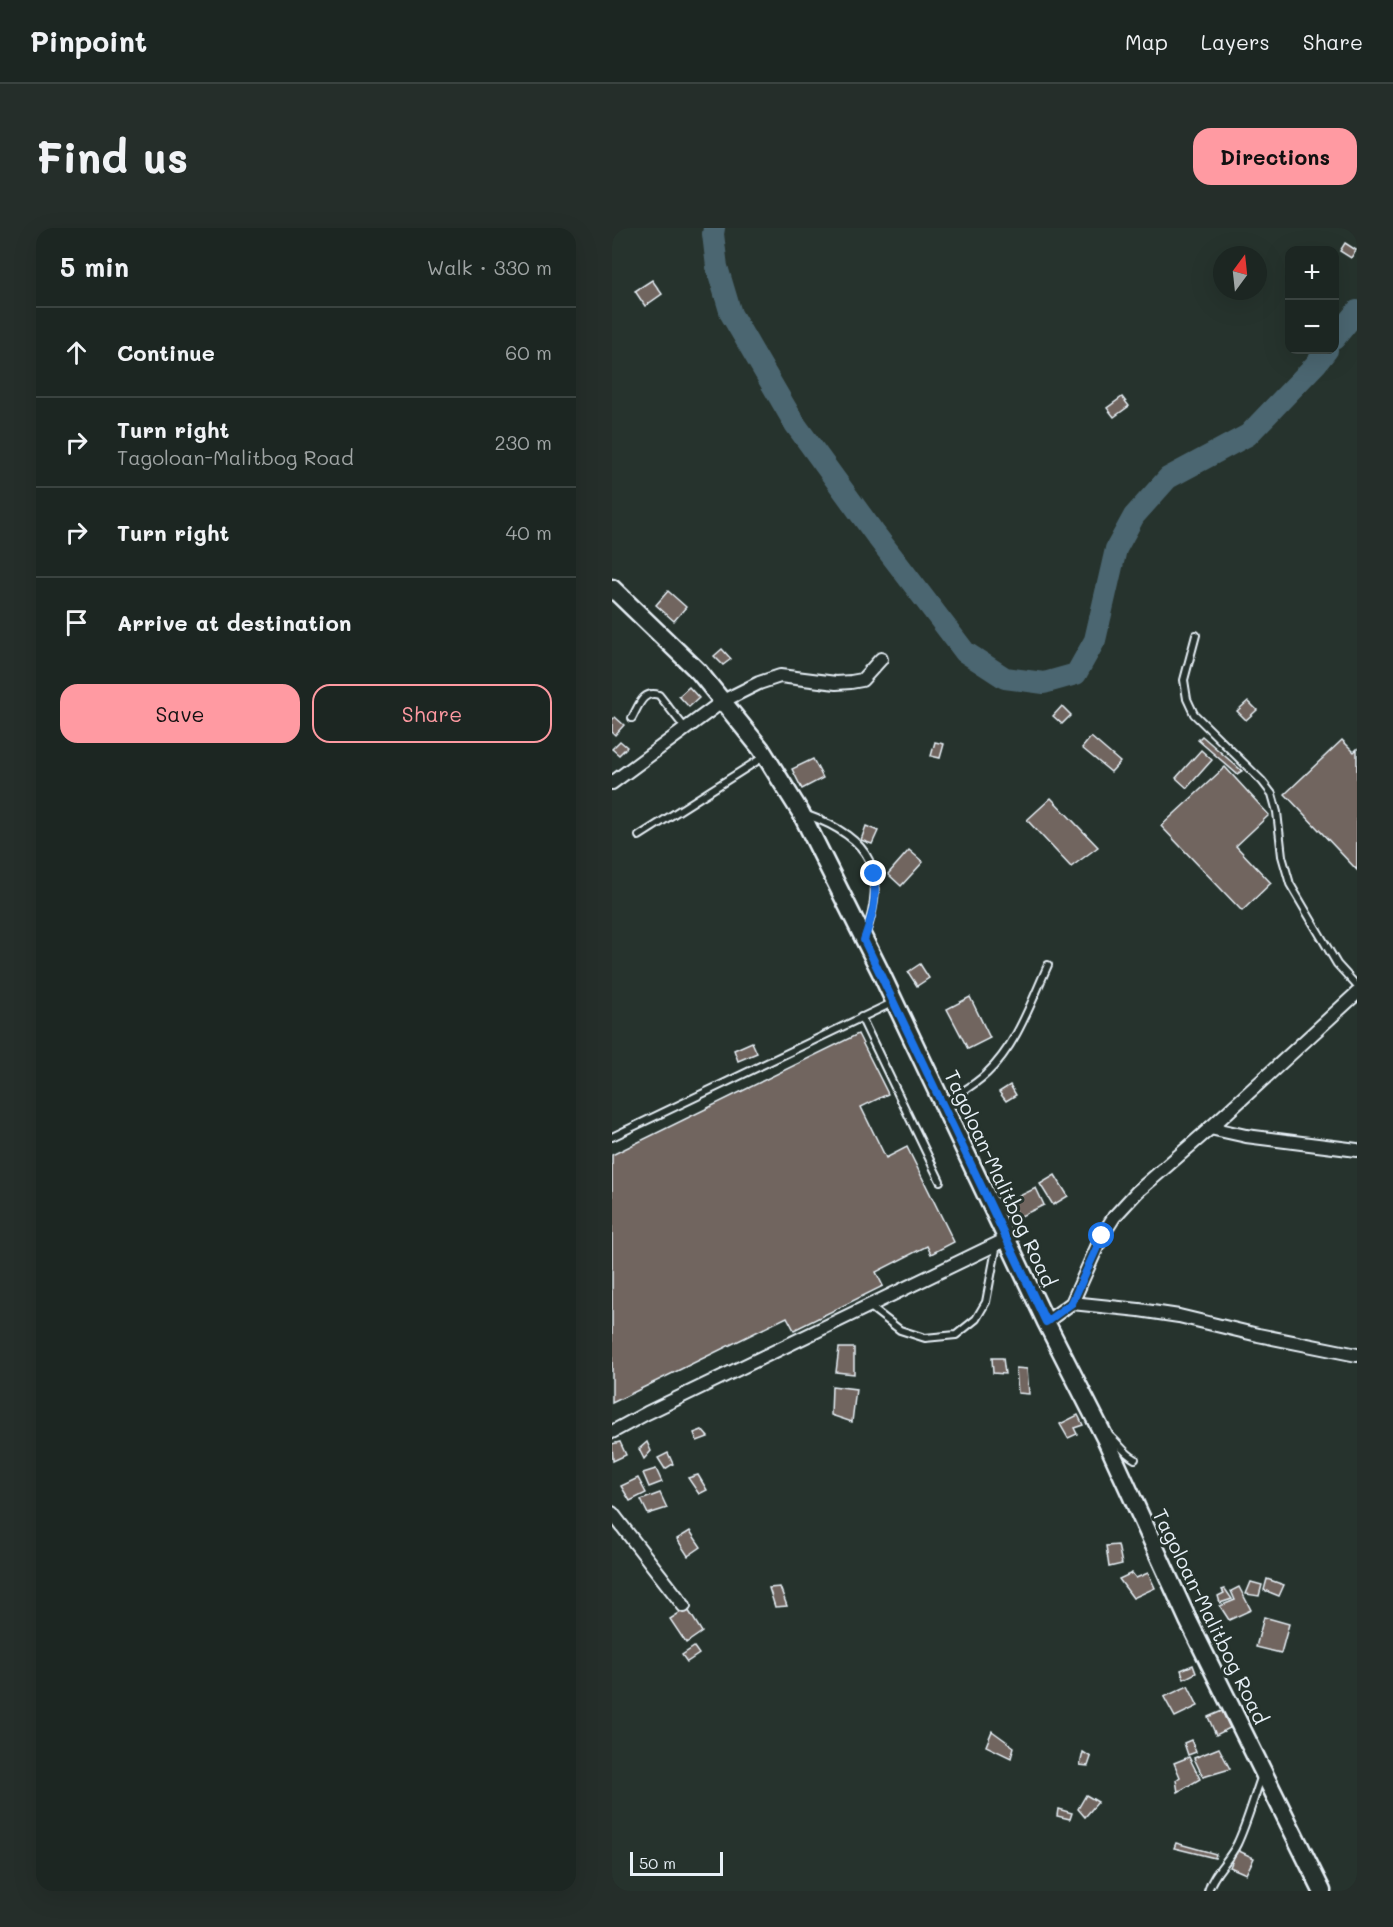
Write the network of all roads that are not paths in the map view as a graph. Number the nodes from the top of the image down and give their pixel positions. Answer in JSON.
{"nodes":[{"id":1,"x":612,"y":588,"type":"edge"},
{"id":2,"x":1196,"y":635,"type":"dead end"},
{"id":3,"x":882,"y":659,"type":"dead end"},
{"id":4,"x":723,"y":701,"type":"junction"},
{"id":5,"x":632,"y":718,"type":"dead end"},
{"id":6,"x":686,"y":729,"type":"junction"},
{"id":7,"x":765,"y":756,"type":"junction"},
{"id":8,"x":612,"y":783,"type":"edge"},
{"id":9,"x":801,"y":813,"type":"junction"},
{"id":10,"x":639,"y":836,"type":"dead end"},
{"id":11,"x":864,"y":940,"type":"junction"},
{"id":12,"x":1048,"y":965,"type":"dead end"},
{"id":13,"x":1357,"y":987,"type":"edge"},
{"id":14,"x":1357,"y":993,"type":"edge"},
{"id":15,"x":894,"y":1001,"type":"junction"},
{"id":16,"x":861,"y":1017,"type":"junction"},
{"id":17,"x":943,"y":1104,"type":"junction"},
{"id":18,"x":1210,"y":1128,"type":"junction"},
{"id":19,"x":612,"y":1137,"type":"edge"},
{"id":20,"x":1357,"y":1150,"type":"edge"},
{"id":21,"x":940,"y":1181,"type":"dead end"},
{"id":22,"x":1002,"y":1241,"type":"junction"},
{"id":23,"x":1072,"y":1303,"type":"junction"},
{"id":24,"x":869,"y":1305,"type":"junction"},
{"id":25,"x":1046,"y":1322,"type":"junction"},
{"id":26,"x":1357,"y":1355,"type":"edge"},
{"id":27,"x":612,"y":1432,"type":"edge"},
{"id":28,"x":1105,"y":1438,"type":"junction"},
{"id":29,"x":1135,"y":1459,"type":"dead end"},
{"id":30,"x":612,"y":1513,"type":"edge"},
{"id":31,"x":684,"y":1606,"type":"dead end"},
{"id":32,"x":1264,"y":1772,"type":"junction"},
{"id":33,"x":1208,"y":1891,"type":"edge"},
{"id":34,"x":1322,"y":1891,"type":"edge"}],
"edges":[{"from":1,"to":4,"type":"main road","name":"Tagoloan-Malitbog Road"},
{"from":2,"to":13,"type":"lane"},
{"from":3,"to":4,"type":"street"},
{"from":4,"to":6,"type":"street"},
{"from":4,"to":7,"type":"main road","name":"Tagoloan-Malitbog Road"},
{"from":5,"to":6,"type":"lane"},
{"from":6,"to":8,"type":"street"},
{"from":7,"to":9,"type":"main road","name":"Tagoloan-Malitbog Road"},
{"from":7,"to":10,"type":"lane"},
{"from":9,"to":11,"type":"main road","name":"Tagoloan-Malitbog Road"},
{"from":9,"to":11,"type":"lane"},
{"from":11,"to":15,"type":"main road","name":"Tagoloan-Malitbog Road"},
{"from":12,"to":17,"type":"lane"},
{"from":14,"to":18,"type":"street"},
{"from":15,"to":16,"type":"lane"},
{"from":15,"to":17,"type":"main road","name":"Tagoloan-Malitbog Road"},
{"from":16,"to":19,"type":"lane"},
{"from":16,"to":21,"type":"lane"},
{"from":17,"to":22,"type":"main road","name":"Tagoloan-Malitbog Road"},
{"from":18,"to":20,"type":"street"},
{"from":18,"to":23,"type":"street"},
{"from":22,"to":24,"type":"street"},
{"from":22,"to":24,"type":"lane"},
{"from":22,"to":25,"type":"main road","name":"Tagoloan-Malitbog Road"},
{"from":23,"to":25,"type":"street"},
{"from":23,"to":26,"type":"street"},
{"from":24,"to":27,"type":"street"},
{"from":25,"to":28,"type":"main road","name":"Tagoloan-Malitbog Road"},
{"from":28,"to":29,"type":"lane"},
{"from":28,"to":32,"type":"main road","name":"Tagoloan-Malitbog Road"},
{"from":30,"to":31,"type":"street"},
{"from":32,"to":33,"type":"lane"},
{"from":32,"to":34,"type":"main road","name":"Tagoloan-Malitbog Road"}]}
